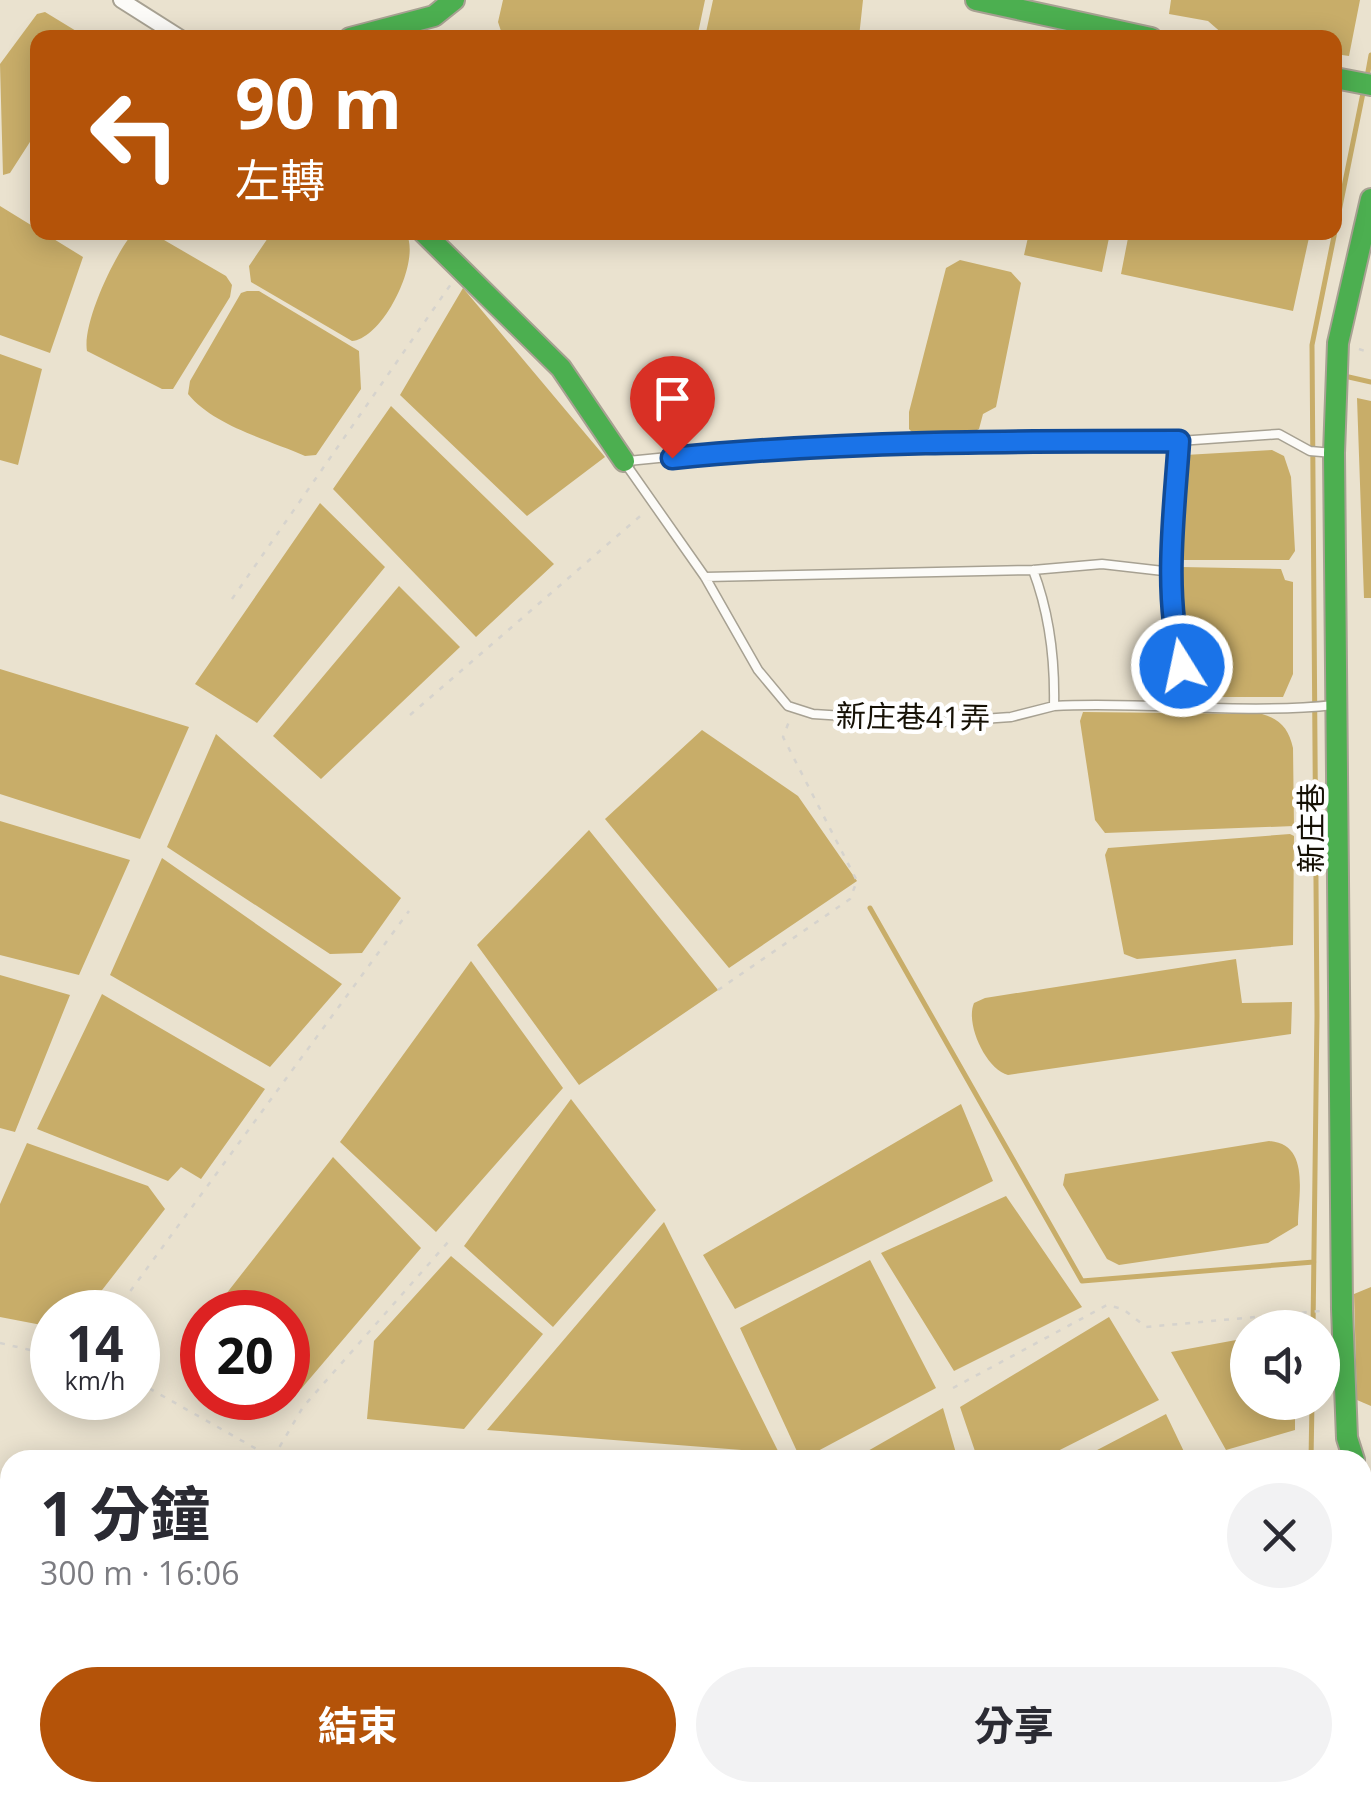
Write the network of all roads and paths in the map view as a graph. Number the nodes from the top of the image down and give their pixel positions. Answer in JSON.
{"nodes":[{"id":1,"x":121,"y":0,"type":"edge"},
{"id":2,"x":454,"y":0,"type":"edge"},
{"id":3,"x":976,"y":0,"type":"edge"},
{"id":4,"x":168,"y":30,"type":"edge"},
{"id":5,"x":381,"y":30,"type":"edge"},
{"id":6,"x":1114,"y":30,"type":"edge"},
{"id":7,"x":1342,"y":79,"type":"edge"},
{"id":8,"x":1371,"y":85,"type":"edge"},
{"id":9,"x":1371,"y":198,"type":"edge"},
{"id":10,"x":431,"y":240,"type":"edge"},
{"id":11,"x":460,"y":270,"type":"junction"},
{"id":12,"x":1179,"y":441,"type":"junction"},
{"id":13,"x":1334,"y":453,"type":"junction"},
{"id":14,"x":624,"y":461,"type":"junction"},
{"id":15,"x":654,"y":503,"type":"junction"},
{"id":16,"x":1033,"y":570,"type":"junction"},
{"id":17,"x":1172,"y":572,"type":"junction"},
{"id":18,"x":705,"y":578,"type":"junction"},
{"id":19,"x":232,"y":599,"type":"dead end"},
{"id":20,"x":1339,"y":705,"type":"junction"},
{"id":21,"x":1054,"y":706,"type":"junction"},
{"id":22,"x":1195,"y":708,"type":"junction"},
{"id":23,"x":804,"y":711,"type":"junction"},
{"id":24,"x":410,"y":715,"type":"dead end"},
{"id":25,"x":409,"y":911,"type":"dead end"},
{"id":26,"x":718,"y":990,"type":"dead end"},
{"id":27,"x":449,"y":1241,"type":"dead end"},
{"id":28,"x":131,"y":1290,"type":"edge"},
{"id":29,"x":1342,"y":1310,"type":"junction"},
{"id":30,"x":0,"y":1343,"type":"edge"},
{"id":31,"x":30,"y":1350,"type":"edge"},
{"id":32,"x":953,"y":1388,"type":"dead end"},
{"id":33,"x":160,"y":1394,"type":"edge"},
{"id":34,"x":259,"y":1450,"type":"edge"},
{"id":35,"x":280,"y":1450,"type":"edge"},
{"id":36,"x":1351,"y":1450,"type":"edge"}],
"edges":[{"from":1,"to":4,"type":"street"},
{"from":2,"to":5,"type":"street"},
{"from":3,"to":6,"type":"street"},
{"from":7,"to":8,"type":"street"},
{"from":9,"to":13,"type":"street","name":"新庄巷"},
{"from":10,"to":11,"type":"street"},
{"from":11,"to":14,"type":"street"},
{"from":11,"to":19,"type":"path"},
{"from":12,"to":13,"type":"lane"},
{"from":12,"to":14,"type":"lane"},
{"from":12,"to":17,"type":"lane"},
{"from":13,"to":20,"type":"street","name":"新庄巷"},
{"from":14,"to":15,"type":"lane","name":"新庄巷41弄"},
{"from":15,"to":18,"type":"lane","name":"新庄巷41弄"},
{"from":15,"to":24,"type":"path"},
{"from":16,"to":17,"type":"lane"},
{"from":16,"to":18,"type":"lane"},
{"from":16,"to":21,"type":"lane"},
{"from":17,"to":22,"type":"lane"},
{"from":18,"to":23,"type":"lane","name":"新庄巷41弄"},
{"from":20,"to":22,"type":"lane","name":"新庄巷41弄"},
{"from":20,"to":29,"type":"street","name":"新庄巷"},
{"from":21,"to":22,"type":"lane","name":"新庄巷41弄"},
{"from":21,"to":23,"type":"lane","name":"新庄巷41弄"},
{"from":23,"to":26,"type":"path"},
{"from":25,"to":28,"type":"path"},
{"from":27,"to":35,"type":"path"},
{"from":29,"to":32,"type":"path"},
{"from":29,"to":36,"type":"street","name":"新庄巷"},
{"from":30,"to":31,"type":"path"},
{"from":33,"to":34,"type":"path"}]}
